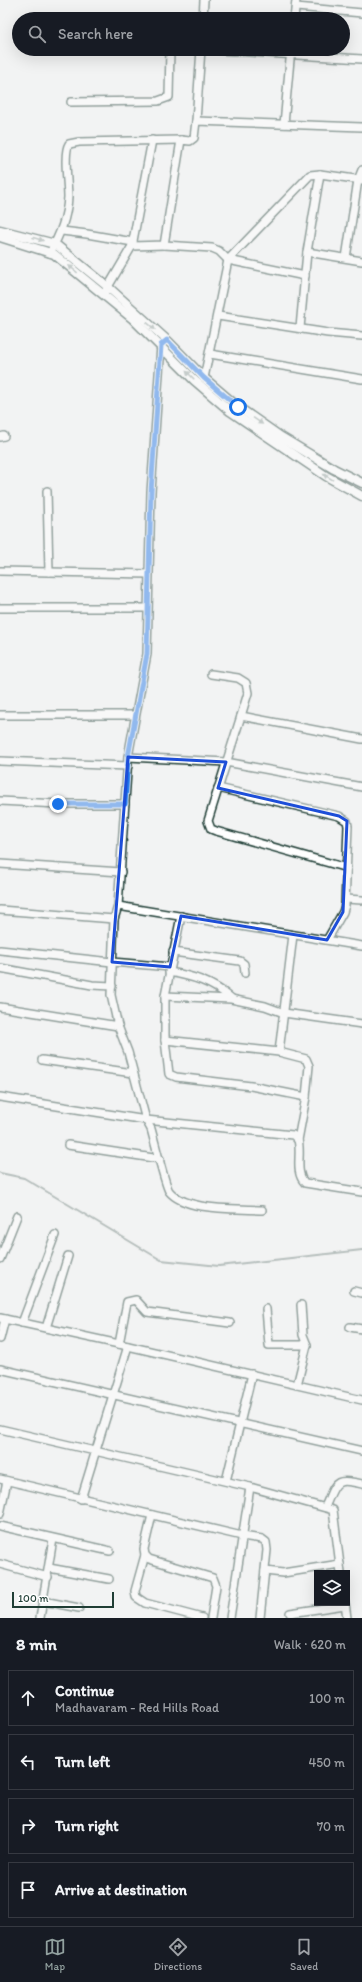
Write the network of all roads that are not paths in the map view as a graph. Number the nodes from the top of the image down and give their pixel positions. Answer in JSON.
{"nodes":[{"id":1,"x":204,"y":0,"type":"edge"},
{"id":2,"x":296,"y":4,"type":"edge"},
{"id":3,"x":203,"y":12,"type":"edge"},
{"id":4,"x":362,"y":13,"type":"edge"},
{"id":5,"x":170,"y":56,"type":"edge"},
{"id":6,"x":201,"y":56,"type":"edge"},
{"id":7,"x":291,"y":56,"type":"edge"},
{"id":8,"x":335,"y":56,"type":"edge"},
{"id":9,"x":362,"y":59,"type":"edge"},
{"id":10,"x":71,"y":102,"type":"dead end"},
{"id":11,"x":196,"y":121,"type":"junction"},
{"id":12,"x":284,"y":124,"type":"junction"},
{"id":13,"x":362,"y":127,"type":"edge"},
{"id":14,"x":152,"y":140,"type":"junction"},
{"id":15,"x":181,"y":140,"type":"junction"},
{"id":16,"x":362,"y":170,"type":"edge"},
{"id":17,"x":320,"y":174,"type":"junction"},
{"id":18,"x":360,"y":180,"type":"edge"},
{"id":19,"x":0,"y":230,"type":"edge"},
{"id":20,"x":62,"y":231,"type":"junction"},
{"id":21,"x":0,"y":237,"type":"edge"},
{"id":22,"x":55,"y":244,"type":"junction"},
{"id":23,"x":133,"y":244,"type":"junction"},
{"id":24,"x":164,"y":245,"type":"junction"},
{"id":25,"x":308,"y":252,"type":"junction"},
{"id":26,"x":50,"y":253,"type":"junction"},
{"id":27,"x":346,"y":258,"type":"junction"},
{"id":28,"x":228,"y":260,"type":"junction"},
{"id":29,"x":362,"y":261,"type":"edge"},
{"id":30,"x":305,"y":276,"type":"junction"},
{"id":31,"x":106,"y":290,"type":"junction"},
{"id":32,"x":218,"y":316,"type":"junction"},
{"id":33,"x":300,"y":328,"type":"junction"},
{"id":34,"x":362,"y":336,"type":"edge"},
{"id":35,"x":164,"y":343,"type":"junction"},
{"id":36,"x":210,"y":354,"type":"junction"},
{"id":37,"x":204,"y":378,"type":"junction"},
{"id":38,"x":362,"y":379,"type":"edge"},
{"id":39,"x":362,"y":483,"type":"edge"},
{"id":40,"x":48,"y":491,"type":"dead end"},
{"id":41,"x":362,"y":496,"type":"edge"},
{"id":42,"x":0,"y":571,"type":"edge"},
{"id":43,"x":49,"y":572,"type":"junction"},
{"id":44,"x":148,"y":574,"type":"junction"},
{"id":45,"x":0,"y":608,"type":"edge"},
{"id":46,"x":148,"y":608,"type":"junction"},
{"id":47,"x":211,"y":674,"type":"dead end"},
{"id":48,"x":0,"y":715,"type":"edge"},
{"id":49,"x":135,"y":715,"type":"junction"},
{"id":50,"x":241,"y":716,"type":"junction"},
{"id":51,"x":362,"y":739,"type":"edge"},
{"id":52,"x":128,"y":757,"type":"junction"},
{"id":53,"x":0,"y":761,"type":"edge"},
{"id":54,"x":226,"y":762,"type":"junction"},
{"id":55,"x":128,"y":766,"type":"junction"},
{"id":56,"x":362,"y":787,"type":"edge"},
{"id":57,"x":218,"y":788,"type":"junction"},
{"id":58,"x":0,"y":801,"type":"edge"},
{"id":59,"x":125,"y":804,"type":"junction"},
{"id":60,"x":0,"y":864,"type":"edge"},
{"id":61,"x":347,"y":868,"type":"junction"},
{"id":62,"x":120,"y":872,"type":"junction"},
{"id":63,"x":346,"y":899,"type":"junction"},
{"id":64,"x":362,"y":900,"type":"edge"},
{"id":65,"x":118,"y":906,"type":"junction"},
{"id":66,"x":0,"y":910,"type":"edge"},
{"id":67,"x":181,"y":916,"type":"junction"},
{"id":68,"x":114,"y":919,"type":"junction"},
{"id":69,"x":293,"y":935,"type":"junction"},
{"id":70,"x":327,"y":940,"type":"junction"},
{"id":71,"x":362,"y":946,"type":"edge"},
{"id":72,"x":0,"y":950,"type":"edge"},
{"id":73,"x":173,"y":952,"type":"junction"},
{"id":74,"x":112,"y":962,"type":"junction"},
{"id":75,"x":0,"y":968,"type":"edge"},
{"id":76,"x":169,"y":969,"type":"junction"},
{"id":77,"x":245,"y":973,"type":"dead end"},
{"id":78,"x":112,"y":986,"type":"junction"},
{"id":79,"x":165,"y":996,"type":"junction"},
{"id":80,"x":231,"y":999,"type":"junction"},
{"id":81,"x":0,"y":1007,"type":"edge"},
{"id":82,"x":284,"y":1013,"type":"junction"},
{"id":83,"x":362,"y":1024,"type":"edge"},
{"id":84,"x":118,"y":1026,"type":"junction"},
{"id":85,"x":165,"y":1040,"type":"junction"},
{"id":86,"x":279,"y":1052,"type":"junction"},
{"id":87,"x":42,"y":1060,"type":"dead end"},
{"id":88,"x":133,"y":1073,"type":"junction"},
{"id":89,"x":0,"y":1097,"type":"edge"},
{"id":90,"x":306,"y":1097,"type":"junction"},
{"id":91,"x":146,"y":1120,"type":"junction"},
{"id":92,"x":298,"y":1140,"type":"junction"},
{"id":93,"x":68,"y":1145,"type":"dead end"},
{"id":94,"x":160,"y":1159,"type":"junction"},
{"id":95,"x":362,"y":1192,"type":"edge"},
{"id":96,"x":262,"y":1210,"type":"dead end"},
{"id":97,"x":17,"y":1216,"type":"dead end"},
{"id":98,"x":55,"y":1235,"type":"dead end"},
{"id":99,"x":68,"y":1256,"type":"dead end"},
{"id":100,"x":0,"y":1259,"type":"edge"},
{"id":101,"x":354,"y":1291,"type":"dead end"},
{"id":102,"x":362,"y":1293,"type":"edge"},
{"id":103,"x":300,"y":1305,"type":"dead end"},
{"id":104,"x":266,"y":1309,"type":"dead end"},
{"id":105,"x":3,"y":1319,"type":"edge"},
{"id":106,"x":22,"y":1323,"type":"junction"},
{"id":107,"x":230,"y":1323,"type":"dead end"},
{"id":108,"x":350,"y":1327,"type":"dead end"},
{"id":109,"x":46,"y":1328,"type":"junction"},
{"id":110,"x":362,"y":1328,"type":"edge"},
{"id":111,"x":0,"y":1339,"type":"edge"},
{"id":112,"x":119,"y":1344,"type":"junction"},
{"id":113,"x":307,"y":1345,"type":"junction"},
{"id":114,"x":128,"y":1346,"type":"junction"},
{"id":115,"x":0,"y":1368,"type":"edge"},
{"id":116,"x":252,"y":1374,"type":"junction"},
{"id":117,"x":297,"y":1385,"type":"junction"},
{"id":118,"x":113,"y":1395,"type":"junction"},
{"id":119,"x":362,"y":1400,"type":"edge"},
{"id":120,"x":240,"y":1424,"type":"junction"},
{"id":121,"x":0,"y":1429,"type":"edge"},
{"id":122,"x":96,"y":1451,"type":"junction"},
{"id":123,"x":362,"y":1452,"type":"edge"},
{"id":124,"x":3,"y":1480,"type":"edge"},
{"id":125,"x":226,"y":1482,"type":"junction"},
{"id":126,"x":362,"y":1484,"type":"edge"},
{"id":127,"x":250,"y":1487,"type":"junction"},
{"id":128,"x":82,"y":1499,"type":"junction"},
{"id":129,"x":325,"y":1508,"type":"junction"},
{"id":130,"x":0,"y":1514,"type":"edge"},
{"id":131,"x":152,"y":1515,"type":"junction"},
{"id":132,"x":0,"y":1526,"type":"edge"},
{"id":133,"x":242,"y":1536,"type":"junction"},
{"id":134,"x":53,"y":1539,"type":"junction"},
{"id":135,"x":110,"y":1551,"type":"dead end"},
{"id":136,"x":145,"y":1555,"type":"junction"},
{"id":137,"x":0,"y":1564,"type":"edge"},
{"id":138,"x":340,"y":1564,"type":"junction"},
{"id":139,"x":49,"y":1568,"type":"junction"},
{"id":140,"x":341,"y":1570,"type":"edge"},
{"id":141,"x":265,"y":1571,"type":"junction"},
{"id":142,"x":48,"y":1577,"type":"junction"},
{"id":143,"x":109,"y":1580,"type":"dead end"},
{"id":144,"x":43,"y":1601,"type":"junction"},
{"id":145,"x":333,"y":1606,"type":"edge"},
{"id":146,"x":345,"y":1606,"type":"edge"},
{"id":147,"x":79,"y":1608,"type":"dead end"},
{"id":148,"x":290,"y":1613,"type":"dead end"},
{"id":149,"x":40,"y":1618,"type":"edge"},
{"id":150,"x":202,"y":1618,"type":"edge"},
{"id":151,"x":211,"y":1618,"type":"edge"},
{"id":152,"x":230,"y":1618,"type":"edge"},
{"id":153,"x":260,"y":1618,"type":"edge"},
{"id":154,"x":347,"y":1618,"type":"edge"}],
"edges":[{"from":1,"to":3,"type":"street"},
{"from":2,"to":4,"type":"street"},
{"from":5,"to":10,"type":"street"},
{"from":6,"to":11,"type":"street"},
{"from":7,"to":12,"type":"street"},
{"from":8,"to":9,"type":"street"},
{"from":11,"to":12,"type":"street"},
{"from":11,"to":15,"type":"street"},
{"from":12,"to":13,"type":"street"},
{"from":14,"to":15,"type":"street"},
{"from":14,"to":20,"type":"street"},
{"from":14,"to":23,"type":"street"},
{"from":15,"to":24,"type":"street"},
{"from":16,"to":18,"type":"street"},
{"from":17,"to":18,"type":"street"},
{"from":17,"to":25,"type":"street"},
{"from":17,"to":28,"type":"street"},
{"from":18,"to":27,"type":"street"},
{"from":19,"to":22,"type":"main road","one_way":true},
{"from":20,"to":22,"type":"street"},
{"from":20,"to":23,"type":"street"},
{"from":21,"to":26,"type":"main road"},
{"from":22,"to":26,"type":"street"},
{"from":22,"to":31,"type":"main road"},
{"from":23,"to":24,"type":"street"},
{"from":23,"to":31,"type":"street"},
{"from":24,"to":28,"type":"street"},
{"from":25,"to":27,"type":"street"},
{"from":25,"to":30,"type":"street"},
{"from":31,"to":26,"type":"main road","one_way":true},
{"from":27,"to":29,"type":"street"},
{"from":28,"to":30,"type":"street"},
{"from":28,"to":32,"type":"street"},
{"from":30,"to":33,"type":"street"},
{"from":31,"to":35,"type":"main road"},
{"from":32,"to":33,"type":"street"},
{"from":32,"to":36,"type":"street"},
{"from":33,"to":34,"type":"street"},
{"from":35,"to":37,"type":"main road"},
{"from":41,"to":35,"type":"main road","one_way":true},
{"from":35,"to":44,"type":"street"},
{"from":36,"to":37,"type":"street"},
{"from":36,"to":38,"type":"street"},
{"from":37,"to":39,"type":"main road","one_way":true},
{"from":40,"to":43,"type":"street"},
{"from":42,"to":43,"type":"street"},
{"from":43,"to":44,"type":"street"},
{"from":44,"to":46,"type":"street"},
{"from":45,"to":46,"type":"street"},
{"from":46,"to":49,"type":"street"},
{"from":47,"to":50,"type":"street"},
{"from":48,"to":49,"type":"street"},
{"from":49,"to":52,"type":"street"},
{"from":50,"to":51,"type":"street"},
{"from":50,"to":54,"type":"street"},
{"from":52,"to":54,"type":"street"},
{"from":52,"to":55,"type":"street"},
{"from":53,"to":55,"type":"street"},
{"from":54,"to":56,"type":"street"},
{"from":54,"to":57,"type":"street"},
{"from":55,"to":59,"type":"street"},
{"from":57,"to":61,"type":"street"},
{"from":57,"to":61,"type":"street"},
{"from":58,"to":59,"type":"street"},
{"from":59,"to":62,"type":"street"},
{"from":60,"to":62,"type":"street"},
{"from":61,"to":63,"type":"street"},
{"from":62,"to":65,"type":"street"},
{"from":63,"to":64,"type":"street"},
{"from":63,"to":70,"type":"street"},
{"from":65,"to":67,"type":"street"},
{"from":65,"to":68,"type":"street"},
{"from":66,"to":68,"type":"street"},
{"from":67,"to":69,"type":"street"},
{"from":67,"to":73,"type":"street"},
{"from":68,"to":74,"type":"street"},
{"from":69,"to":70,"type":"street"},
{"from":69,"to":82,"type":"street"},
{"from":70,"to":71,"type":"street"},
{"from":72,"to":74,"type":"street"},
{"from":73,"to":76,"type":"street"},
{"from":73,"to":77,"type":"street"},
{"from":74,"to":76,"type":"street"},
{"from":74,"to":78,"type":"street"},
{"from":75,"to":78,"type":"street"},
{"from":76,"to":79,"type":"street"},
{"from":76,"to":80,"type":"street"},
{"from":78,"to":84,"type":"street"},
{"from":79,"to":80,"type":"street"},
{"from":79,"to":85,"type":"street"},
{"from":80,"to":82,"type":"street"},
{"from":81,"to":84,"type":"street"},
{"from":82,"to":83,"type":"street"},
{"from":82,"to":86,"type":"street"},
{"from":84,"to":88,"type":"street"},
{"from":85,"to":86,"type":"street"},
{"from":85,"to":90,"type":"street"},
{"from":86,"to":90,"type":"street"},
{"from":87,"to":88,"type":"street"},
{"from":88,"to":91,"type":"street"},
{"from":89,"to":91,"type":"street"},
{"from":90,"to":92,"type":"street"},
{"from":91,"to":92,"type":"street"},
{"from":91,"to":94,"type":"street"},
{"from":92,"to":95,"type":"street"},
{"from":93,"to":94,"type":"street"},
{"from":94,"to":96,"type":"street"},
{"from":97,"to":100,"type":"street"},
{"from":98,"to":106,"type":"street"},
{"from":99,"to":109,"type":"street"},
{"from":101,"to":102,"type":"street"},
{"from":103,"to":113,"type":"street"},
{"from":104,"to":113,"type":"street"},
{"from":105,"to":106,"type":"street"},
{"from":105,"to":111,"type":"street"},
{"from":106,"to":109,"type":"street"},
{"from":107,"to":112,"type":"street"},
{"from":108,"to":110,"type":"street"},
{"from":109,"to":112,"type":"street"},
{"from":112,"to":114,"type":"street"},
{"from":113,"to":117,"type":"street"},
{"from":114,"to":116,"type":"street"},
{"from":114,"to":118,"type":"street"},
{"from":115,"to":118,"type":"street"},
{"from":116,"to":117,"type":"street"},
{"from":116,"to":120,"type":"street"},
{"from":117,"to":119,"type":"street"},
{"from":118,"to":120,"type":"street"},
{"from":118,"to":122,"type":"street"},
{"from":120,"to":123,"type":"street"},
{"from":120,"to":125,"type":"street"},
{"from":121,"to":122,"type":"street"},
{"from":122,"to":125,"type":"street"},
{"from":122,"to":128,"type":"street"},
{"from":124,"to":128,"type":"street"},
{"from":124,"to":130,"type":"street"},
{"from":125,"to":127,"type":"street"},
{"from":126,"to":129,"type":"street"},
{"from":127,"to":129,"type":"street"},
{"from":127,"to":133,"type":"street"},
{"from":128,"to":131,"type":"street"},
{"from":129,"to":138,"type":"street"},
{"from":131,"to":133,"type":"street"},
{"from":131,"to":136,"type":"street"},
{"from":132,"to":134,"type":"street"},
{"from":133,"to":141,"type":"street"},
{"from":133,"to":152,"type":"street"},
{"from":134,"to":135,"type":"street"},
{"from":134,"to":139,"type":"street"},
{"from":136,"to":150,"type":"street"},
{"from":136,"to":151,"type":"street"},
{"from":137,"to":142,"type":"street"},
{"from":138,"to":140,"type":"street"},
{"from":138,"to":141,"type":"street"},
{"from":139,"to":142,"type":"street"},
{"from":139,"to":143,"type":"street"},
{"from":141,"to":153,"type":"street"},
{"from":142,"to":144,"type":"street"},
{"from":144,"to":147,"type":"street"},
{"from":144,"to":149,"type":"street"},
{"from":145,"to":148,"type":"street"},
{"from":146,"to":154,"type":"street"}]}
